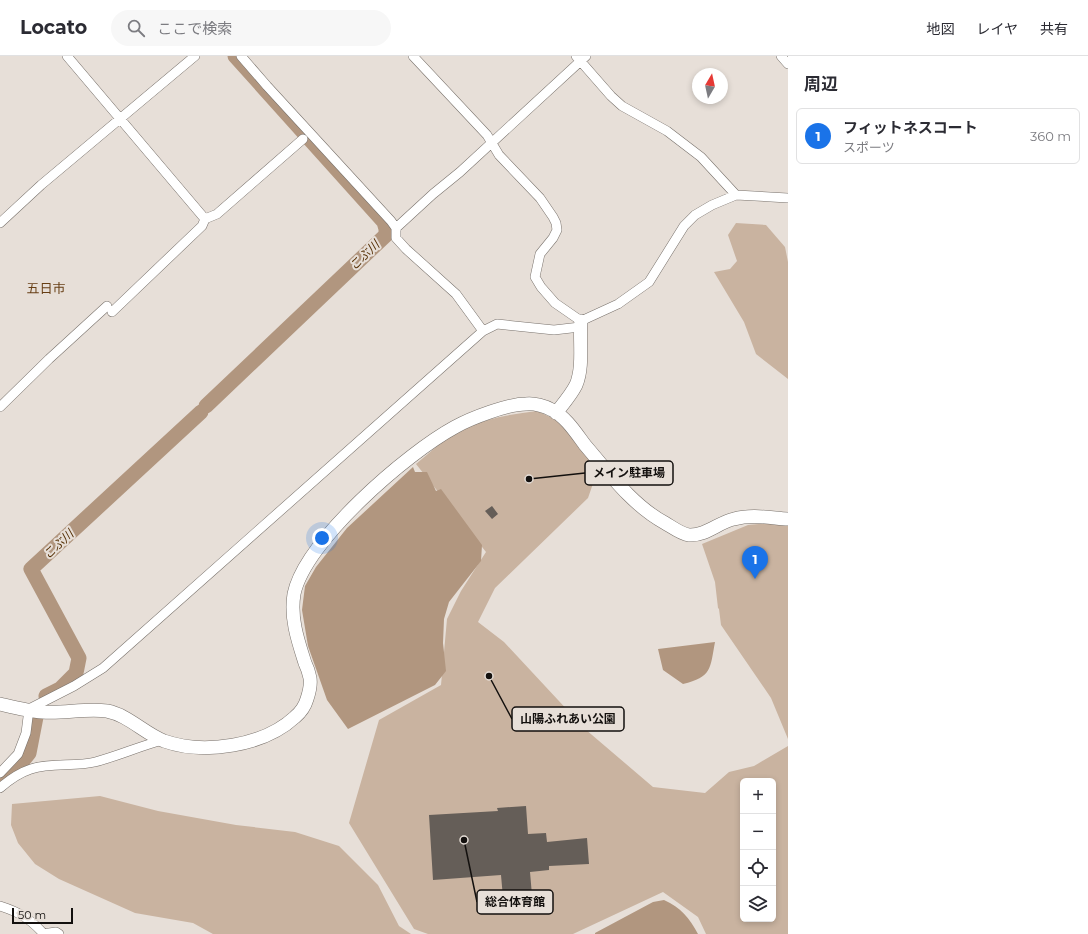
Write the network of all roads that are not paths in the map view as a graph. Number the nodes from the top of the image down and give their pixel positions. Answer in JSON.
{"nodes":[{"id":1,"x":68,"y":56,"type":"edge"},
{"id":2,"x":195,"y":56,"type":"edge"},
{"id":3,"x":241,"y":56,"type":"edge"},
{"id":4,"x":414,"y":56,"type":"edge"},
{"id":5,"x":781,"y":56,"type":"edge"},
{"id":6,"x":581,"y":58,"type":"edge"},
{"id":7,"x":788,"y":64,"type":"edge"},
{"id":8,"x":121,"y":119,"type":"junction"},
{"id":9,"x":303,"y":139,"type":"dead end"},
{"id":10,"x":492,"y":143,"type":"junction"},
{"id":11,"x":736,"y":195,"type":"junction"},
{"id":12,"x":788,"y":198,"type":"edge"},
{"id":13,"x":205,"y":219,"type":"junction"},
{"id":14,"x":0,"y":223,"type":"edge"},
{"id":15,"x":396,"y":228,"type":"junction"},
{"id":16,"x":581,"y":324,"type":"junction"},
{"id":17,"x":483,"y":331,"type":"junction"},
{"id":18,"x":0,"y":407,"type":"edge"},
{"id":19,"x":556,"y":413,"type":"junction"},
{"id":20,"x":788,"y":519,"type":"edge"},
{"id":21,"x":0,"y":704,"type":"edge"},
{"id":22,"x":29,"y":710,"type":"junction"},
{"id":23,"x":163,"y":740,"type":"junction"},
{"id":24,"x":0,"y":773,"type":"edge"},
{"id":25,"x":0,"y":788,"type":"edge"},
{"id":26,"x":0,"y":906,"type":"edge"},
{"id":27,"x":42,"y":934,"type":"edge"},
{"id":28,"x":59,"y":934,"type":"edge"}],
"edges":[{"from":1,"to":8,"type":"street"},
{"from":2,"to":8,"type":"street"},
{"from":3,"to":15,"type":"street"},
{"from":4,"to":10,"type":"street"},
{"from":5,"to":7,"type":"street"},
{"from":6,"to":10,"type":"street"},
{"from":6,"to":11,"type":"street"},
{"from":8,"to":13,"type":"street"},
{"from":8,"to":14,"type":"street"},
{"from":9,"to":13,"type":"street"},
{"from":10,"to":15,"type":"street"},
{"from":10,"to":16,"type":"street"},
{"from":11,"to":12,"type":"street"},
{"from":11,"to":16,"type":"street"},
{"from":13,"to":18,"type":"street"},
{"from":15,"to":17,"type":"street"},
{"from":16,"to":17,"type":"street"},
{"from":16,"to":19,"type":"street"},
{"from":17,"to":22,"type":"street"},
{"from":19,"to":20,"type":"street"},
{"from":19,"to":23,"type":"street"},
{"from":21,"to":22,"type":"street"},
{"from":22,"to":23,"type":"street"},
{"from":22,"to":24,"type":"street"},
{"from":23,"to":25,"type":"street"},
{"from":26,"to":27,"type":"street"},
{"from":27,"to":28,"type":"street"}]}
